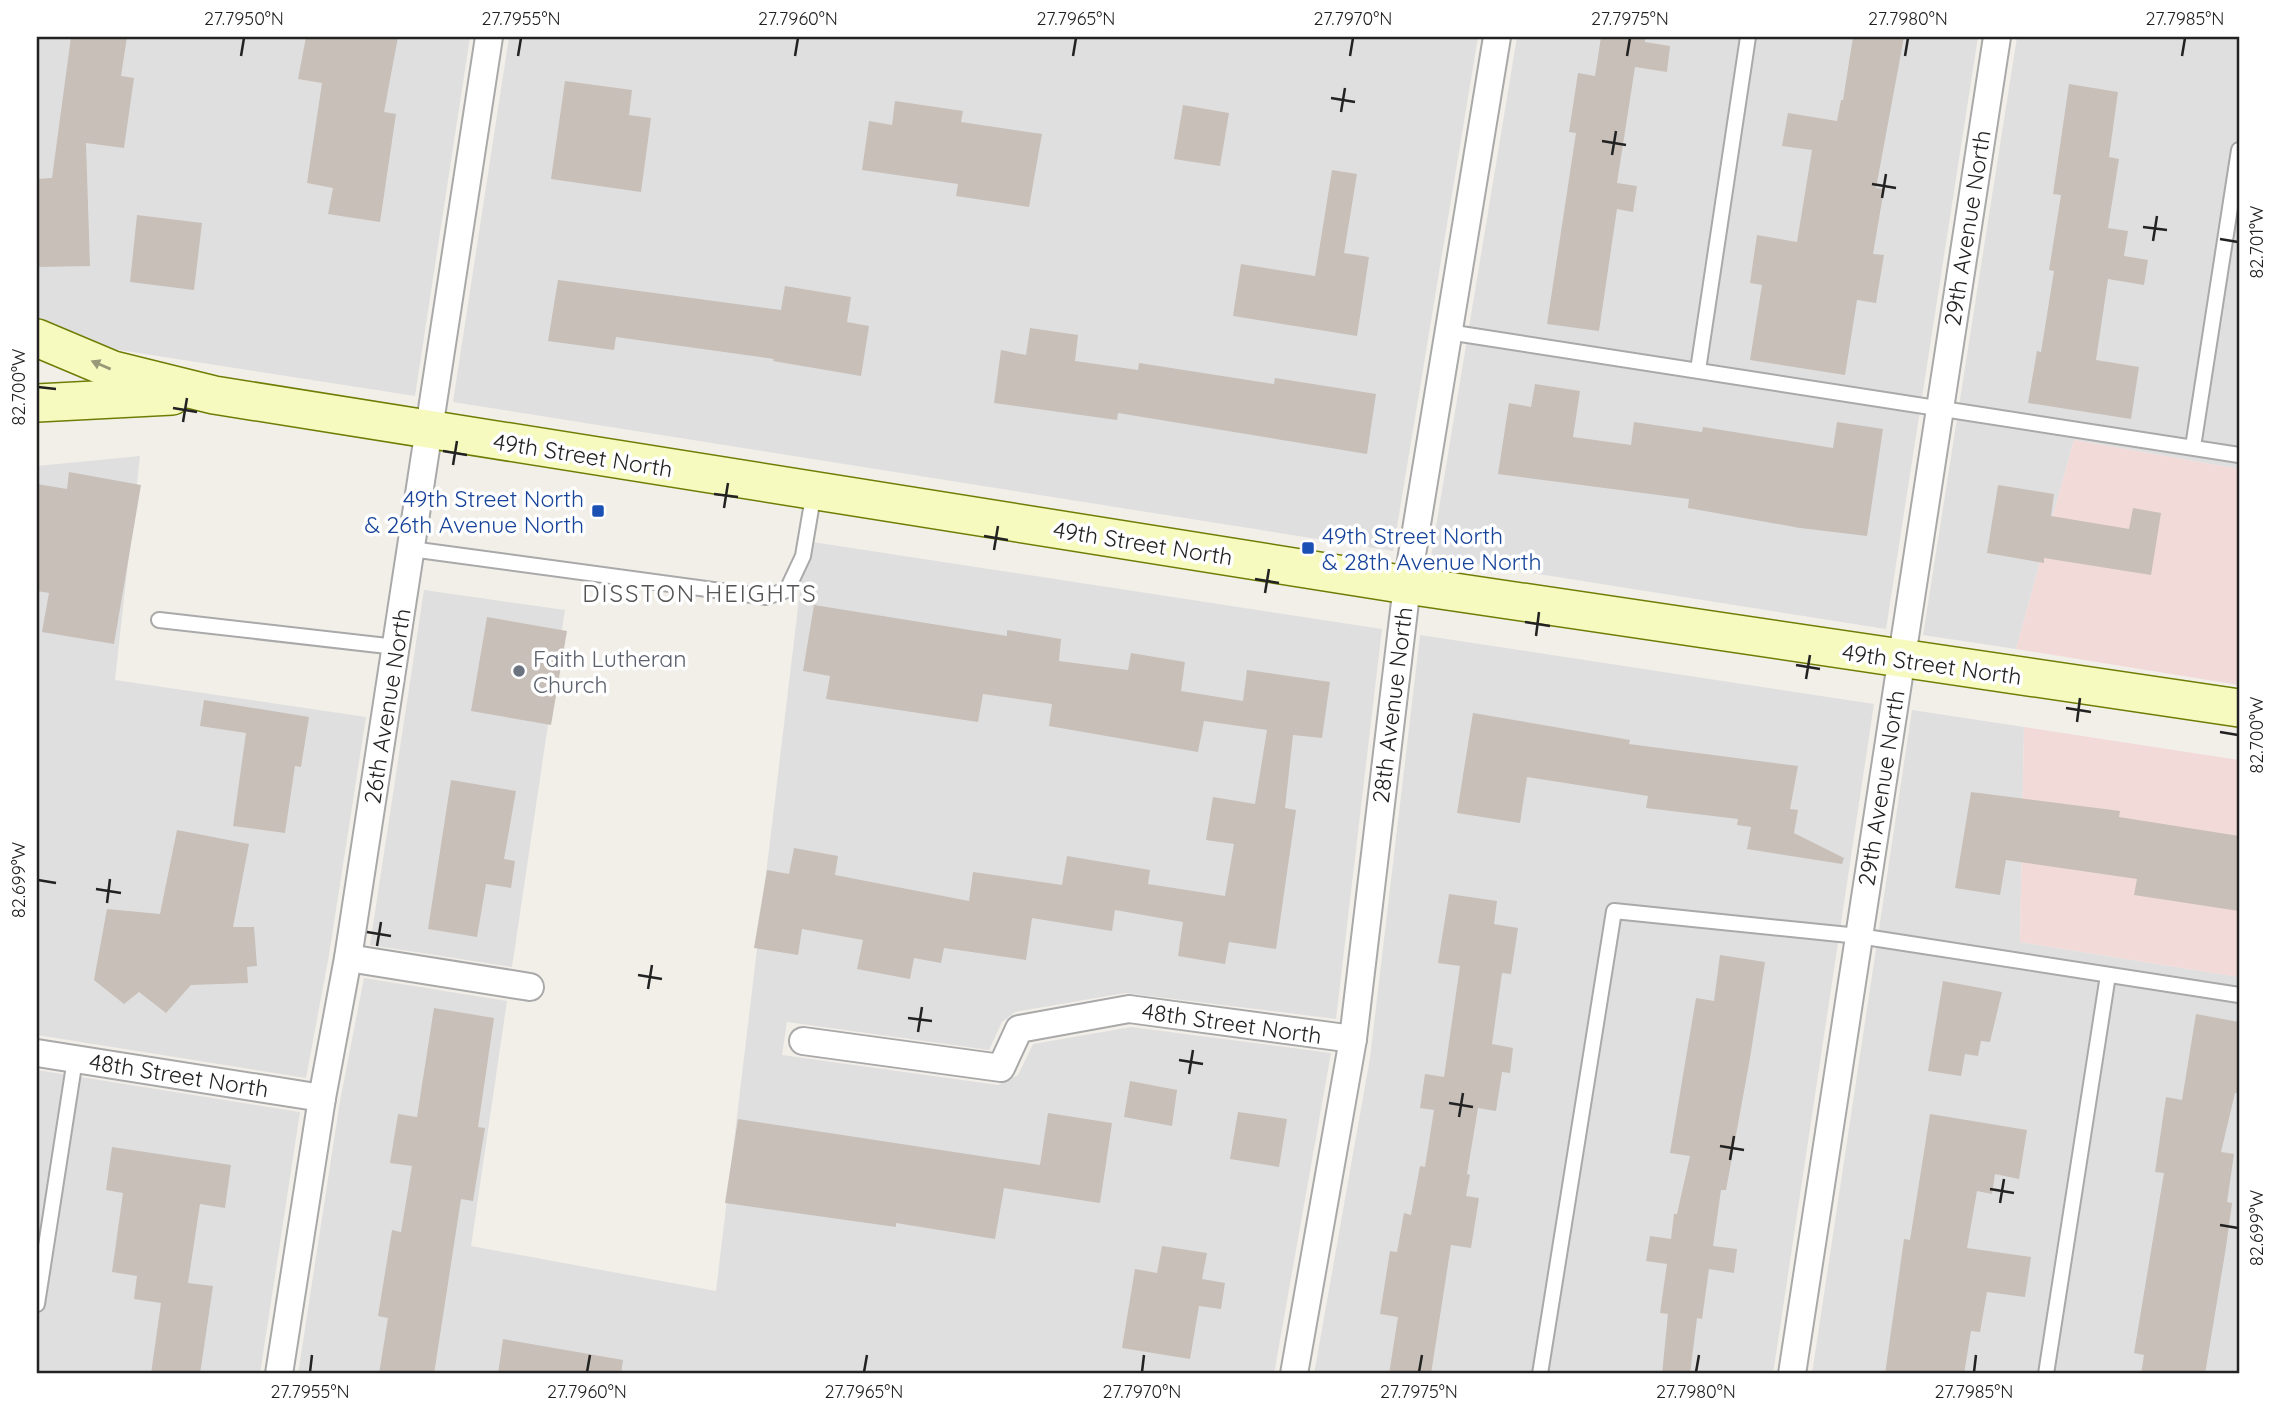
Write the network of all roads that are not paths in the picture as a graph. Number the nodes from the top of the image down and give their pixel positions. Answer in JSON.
{"nodes":[{"id":1,"x":489,"y":37,"type":"edge"},
{"id":2,"x":1497,"y":37,"type":"edge"},
{"id":3,"x":1748,"y":37,"type":"edge"},
{"id":4,"x":1997,"y":37,"type":"edge"},
{"id":5,"x":2239,"y":150,"type":"edge"},
{"id":6,"x":1448,"y":332,"type":"junction"},
{"id":7,"x":37,"y":338,"type":"edge"},
{"id":8,"x":1698,"y":370,"type":"junction"},
{"id":9,"x":214,"y":395,"type":"junction"},
{"id":10,"x":37,"y":403,"type":"edge"},
{"id":11,"x":1940,"y":407,"type":"junction"},
{"id":12,"x":429,"y":430,"type":"junction"},
{"id":13,"x":2193,"y":447,"type":"junction"},
{"id":14,"x":2239,"y":455,"type":"edge"},
{"id":15,"x":814,"y":491,"type":"junction"},
{"id":16,"x":411,"y":549,"type":"junction"},
{"id":17,"x":1407,"y":585,"type":"junction"},
{"id":18,"x":159,"y":620,"type":"dead end"},
{"id":19,"x":396,"y":647,"type":"junction"},
{"id":20,"x":1900,"y":660,"type":"junction"},
{"id":21,"x":2239,"y":708,"type":"edge"},
{"id":22,"x":1858,"y":936,"type":"junction"},
{"id":23,"x":348,"y":958,"type":"junction"},
{"id":24,"x":2108,"y":975,"type":"junction"},
{"id":25,"x":530,"y":987,"type":"dead end"},
{"id":26,"x":2239,"y":995,"type":"edge"},
{"id":27,"x":1353,"y":1039,"type":"junction"},
{"id":28,"x":803,"y":1041,"type":"dead end"},
{"id":29,"x":37,"y":1053,"type":"edge"},
{"id":30,"x":75,"y":1059,"type":"junction"},
{"id":31,"x":321,"y":1098,"type":"junction"},
{"id":32,"x":37,"y":1304,"type":"edge"},
{"id":33,"x":279,"y":1374,"type":"edge"},
{"id":34,"x":1294,"y":1374,"type":"edge"},
{"id":35,"x":1540,"y":1374,"type":"edge"},
{"id":36,"x":1792,"y":1374,"type":"edge"},
{"id":37,"x":2046,"y":1374,"type":"edge"}],
"edges":[{"from":1,"to":12,"type":"street","name":"26th Avenue North"},
{"from":2,"to":6,"type":"street","name":"28th Avenue North"},
{"from":3,"to":8,"type":"lane"},
{"from":4,"to":11,"type":"street","name":"29th Avenue North"},
{"from":5,"to":13,"type":"lane"},
{"from":6,"to":8,"type":"lane"},
{"from":6,"to":17,"type":"street","name":"28th Avenue North"},
{"from":9,"to":7,"type":"main road","name":"49th Street North","one_way":true},
{"from":8,"to":11,"type":"lane"},
{"from":9,"to":10,"type":"main road","name":"49th Street North"},
{"from":9,"to":12,"type":"main road","name":"49th Street North"},
{"from":11,"to":13,"type":"lane"},
{"from":11,"to":20,"type":"street","name":"29th Avenue North"},
{"from":12,"to":15,"type":"main road","name":"49th Street North"},
{"from":12,"to":16,"type":"street","name":"26th Avenue North"},
{"from":13,"to":14,"type":"lane"},
{"from":15,"to":16,"type":"lane"},
{"from":15,"to":17,"type":"main road","name":"49th Street North"},
{"from":16,"to":19,"type":"street","name":"26th Avenue North"},
{"from":17,"to":20,"type":"main road","name":"49th Street North"},
{"from":17,"to":27,"type":"street","name":"28th Avenue North"},
{"from":18,"to":19,"type":"lane"},
{"from":19,"to":23,"type":"street","name":"26th Avenue North"},
{"from":20,"to":21,"type":"main road","name":"49th Street North"},
{"from":20,"to":22,"type":"street","name":"29th Avenue North"},
{"from":22,"to":24,"type":"lane"},
{"from":22,"to":35,"type":"lane"},
{"from":22,"to":36,"type":"street","name":"29th Avenue North"},
{"from":23,"to":25,"type":"street"},
{"from":23,"to":31,"type":"street","name":"26th Avenue North"},
{"from":24,"to":26,"type":"lane"},
{"from":24,"to":37,"type":"lane"},
{"from":27,"to":28,"type":"street","name":"48th Street North"},
{"from":27,"to":34,"type":"street","name":"28th Avenue North"},
{"from":29,"to":30,"type":"street","name":"48th Street North"},
{"from":30,"to":31,"type":"street","name":"48th Street North"},
{"from":30,"to":32,"type":"lane"},
{"from":31,"to":33,"type":"street","name":"26th Avenue North"}]}
